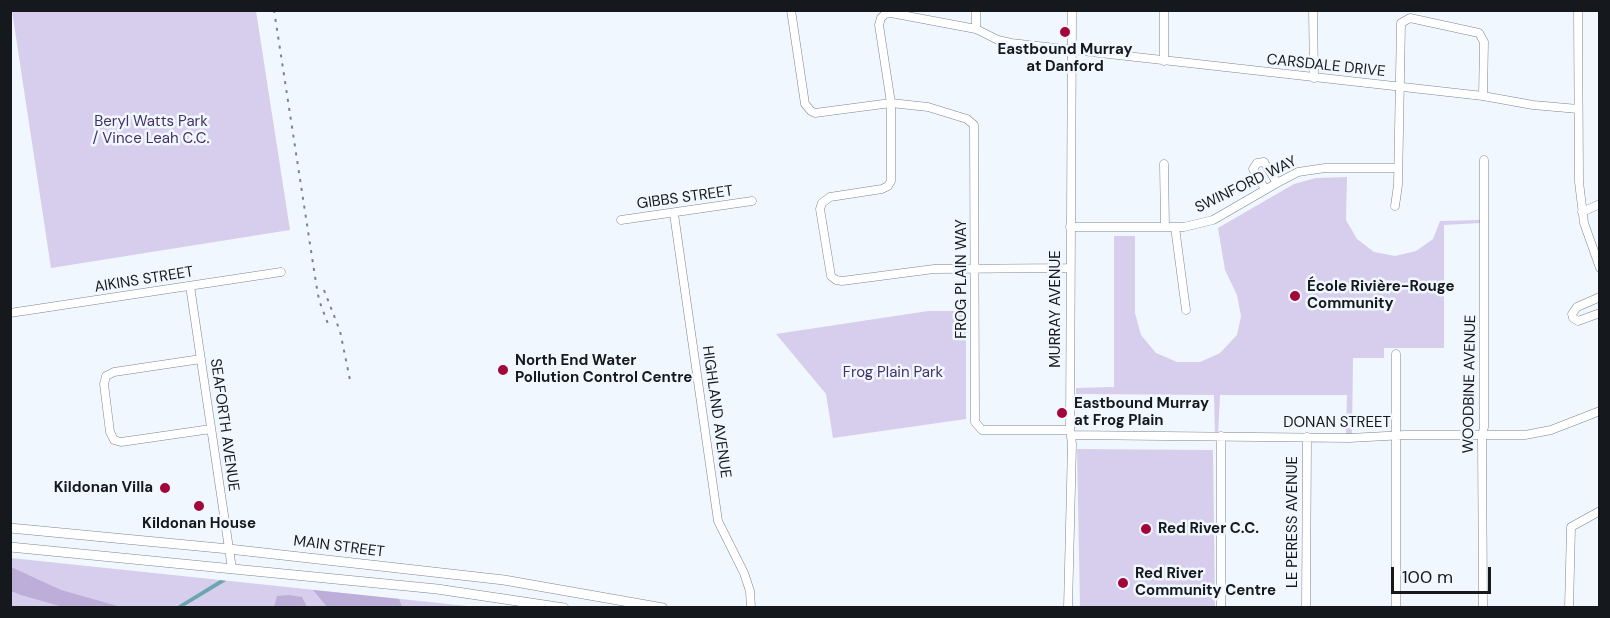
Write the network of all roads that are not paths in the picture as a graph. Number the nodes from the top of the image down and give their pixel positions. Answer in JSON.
{"nodes":[{"id":1,"x":791,"y":10,"type":"edge"},
{"id":2,"x":976,"y":10,"type":"edge"},
{"id":3,"x":1072,"y":10,"type":"edge"},
{"id":4,"x":1164,"y":10,"type":"edge"},
{"id":5,"x":1313,"y":10,"type":"edge"},
{"id":6,"x":1578,"y":10,"type":"edge"},
{"id":7,"x":975,"y":29,"type":"junction"},
{"id":8,"x":1071,"y":51,"type":"junction"},
{"id":9,"x":1164,"y":61,"type":"junction"},
{"id":10,"x":1314,"y":78,"type":"junction"},
{"id":11,"x":1399,"y":87,"type":"junction"},
{"id":12,"x":1483,"y":96,"type":"junction"},
{"id":13,"x":891,"y":103,"type":"junction"},
{"id":14,"x":1578,"y":110,"type":"junction"},
{"id":15,"x":1484,"y":160,"type":"dead end"},
{"id":16,"x":1164,"y":164,"type":"dead end"},
{"id":17,"x":1398,"y":168,"type":"junction"},
{"id":18,"x":1277,"y":183,"type":"junction"},
{"id":19,"x":1265,"y":189,"type":"junction"},
{"id":20,"x":752,"y":201,"type":"dead end"},
{"id":21,"x":1599,"y":204,"type":"edge"},
{"id":22,"x":1395,"y":206,"type":"dead end"},
{"id":23,"x":1582,"y":212,"type":"junction"},
{"id":24,"x":674,"y":214,"type":"junction"},
{"id":25,"x":621,"y":220,"type":"dead end"},
{"id":26,"x":1164,"y":226,"type":"junction"},
{"id":27,"x":1070,"y":227,"type":"junction"},
{"id":28,"x":1175,"y":227,"type":"junction"},
{"id":29,"x":975,"y":268,"type":"junction"},
{"id":30,"x":1070,"y":268,"type":"junction"},
{"id":31,"x":1599,"y":268,"type":"edge"},
{"id":32,"x":281,"y":272,"type":"dead end"},
{"id":33,"x":190,"y":286,"type":"junction"},
{"id":34,"x":1599,"y":297,"type":"edge"},
{"id":35,"x":1186,"y":310,"type":"dead end"},
{"id":36,"x":10,"y":313,"type":"edge"},
{"id":37,"x":1599,"y":313,"type":"edge"},
{"id":38,"x":1396,"y":354,"type":"dead end"},
{"id":39,"x":201,"y":359,"type":"junction"},
{"id":40,"x":1599,"y":411,"type":"edge"},
{"id":41,"x":211,"y":429,"type":"junction"},
{"id":42,"x":1070,"y":433,"type":"junction"},
{"id":43,"x":1221,"y":436,"type":"junction"},
{"id":44,"x":1395,"y":436,"type":"junction"},
{"id":45,"x":1482,"y":436,"type":"junction"},
{"id":46,"x":1307,"y":437,"type":"junction"},
{"id":47,"x":1599,"y":511,"type":"edge"},
{"id":48,"x":10,"y":528,"type":"edge"},
{"id":49,"x":83,"y":535,"type":"junction"},
{"id":50,"x":10,"y":547,"type":"edge"},
{"id":51,"x":229,"y":549,"type":"junction"},
{"id":52,"x":85,"y":554,"type":"junction"},
{"id":53,"x":232,"y":569,"type":"junction"},
{"id":54,"x":564,"y":608,"type":"edge"},
{"id":55,"x":663,"y":608,"type":"edge"},
{"id":56,"x":751,"y":608,"type":"edge"},
{"id":57,"x":1068,"y":608,"type":"edge"},
{"id":58,"x":1221,"y":608,"type":"edge"},
{"id":59,"x":1306,"y":608,"type":"edge"},
{"id":60,"x":1396,"y":608,"type":"edge"},
{"id":61,"x":1483,"y":608,"type":"edge"},
{"id":62,"x":1569,"y":608,"type":"edge"}],
"edges":[{"from":1,"to":13,"type":"street"},
{"from":2,"to":7,"type":"street"},
{"from":3,"to":8,"type":"street","name":"MURRAY AVENUE"},
{"from":4,"to":9,"type":"street"},
{"from":5,"to":10,"type":"street"},
{"from":6,"to":14,"type":"street"},
{"from":7,"to":8,"type":"street","name":"CARSDALE DRIVE"},
{"from":7,"to":13,"type":"street","name":"CARSDALE DRIVE"},
{"from":8,"to":9,"type":"street","name":"CARSDALE DRIVE"},
{"from":8,"to":27,"type":"street","name":"MURRAY AVENUE"},
{"from":9,"to":10,"type":"street","name":"CARSDALE DRIVE"},
{"from":10,"to":11,"type":"street","name":"CARSDALE DRIVE"},
{"from":11,"to":12,"type":"street","name":"CARSDALE DRIVE"},
{"from":11,"to":12,"type":"street"},
{"from":11,"to":17,"type":"street"},
{"from":12,"to":14,"type":"street","name":"CARSDALE DRIVE"},
{"from":13,"to":29,"type":"street","name":"FROG PLAIN WAY"},
{"from":13,"to":29,"type":"street"},
{"from":14,"to":23,"type":"street"},
{"from":15,"to":45,"type":"street","name":"WOODBINE AVENUE"},
{"from":16,"to":26,"type":"street"},
{"from":17,"to":18,"type":"street","name":"SWINFORD WAY"},
{"from":17,"to":22,"type":"street"},
{"from":18,"to":19,"type":"street","name":"SWINFORD WAY"},
{"from":18,"to":19,"type":"street"},
{"from":19,"to":28,"type":"street","name":"SWINFORD WAY"},
{"from":20,"to":24,"type":"street","name":"GIBBS STREET"},
{"from":21,"to":23,"type":"street"},
{"from":23,"to":31,"type":"street"},
{"from":24,"to":25,"type":"street","name":"GIBBS STREET"},
{"from":24,"to":56,"type":"street","name":"HIGHLAND AVENUE"},
{"from":26,"to":27,"type":"street","name":"SWINFORD WAY"},
{"from":26,"to":28,"type":"street","name":"SWINFORD WAY"},
{"from":27,"to":30,"type":"street","name":"MURRAY AVENUE"},
{"from":28,"to":35,"type":"street"},
{"from":29,"to":30,"type":"street"},
{"from":29,"to":42,"type":"street","name":"FROG PLAIN WAY"},
{"from":30,"to":42,"type":"street","name":"MURRAY AVENUE"},
{"from":32,"to":33,"type":"street","name":"AIKINS STREET"},
{"from":33,"to":36,"type":"street","name":"AIKINS STREET"},
{"from":33,"to":39,"type":"street","name":"SEAFORTH AVENUE"},
{"from":34,"to":37,"type":"street"},
{"from":38,"to":44,"type":"street"},
{"from":39,"to":41,"type":"street","name":"SEAFORTH AVENUE"},
{"from":39,"to":41,"type":"street"},
{"from":40,"to":45,"type":"street","name":"DONAN STREET"},
{"from":41,"to":51,"type":"street","name":"SEAFORTH AVENUE"},
{"from":42,"to":43,"type":"street","name":"DONAN STREET"},
{"from":42,"to":57,"type":"street","name":"MURRAY AVENUE"},
{"from":43,"to":46,"type":"street","name":"DONAN STREET"},
{"from":43,"to":58,"type":"street"},
{"from":44,"to":45,"type":"street","name":"DONAN STREET"},
{"from":44,"to":46,"type":"street","name":"DONAN STREET"},
{"from":44,"to":60,"type":"street"},
{"from":45,"to":61,"type":"street","name":"WOODBINE AVENUE"},
{"from":46,"to":59,"type":"street","name":"LE PERESS AVENUE"},
{"from":47,"to":62,"type":"street"},
{"from":48,"to":49,"type":"main road","name":"MAIN STREET"},
{"from":49,"to":51,"type":"main road","name":"MAIN STREET"},
{"from":49,"to":52,"type":"main road"},
{"from":50,"to":52,"type":"main road"},
{"from":51,"to":53,"type":"street","name":"SEAFORTH AVENUE"},
{"from":51,"to":55,"type":"main road","name":"MAIN STREET"},
{"from":52,"to":53,"type":"main road"},
{"from":53,"to":54,"type":"main road"}]}
